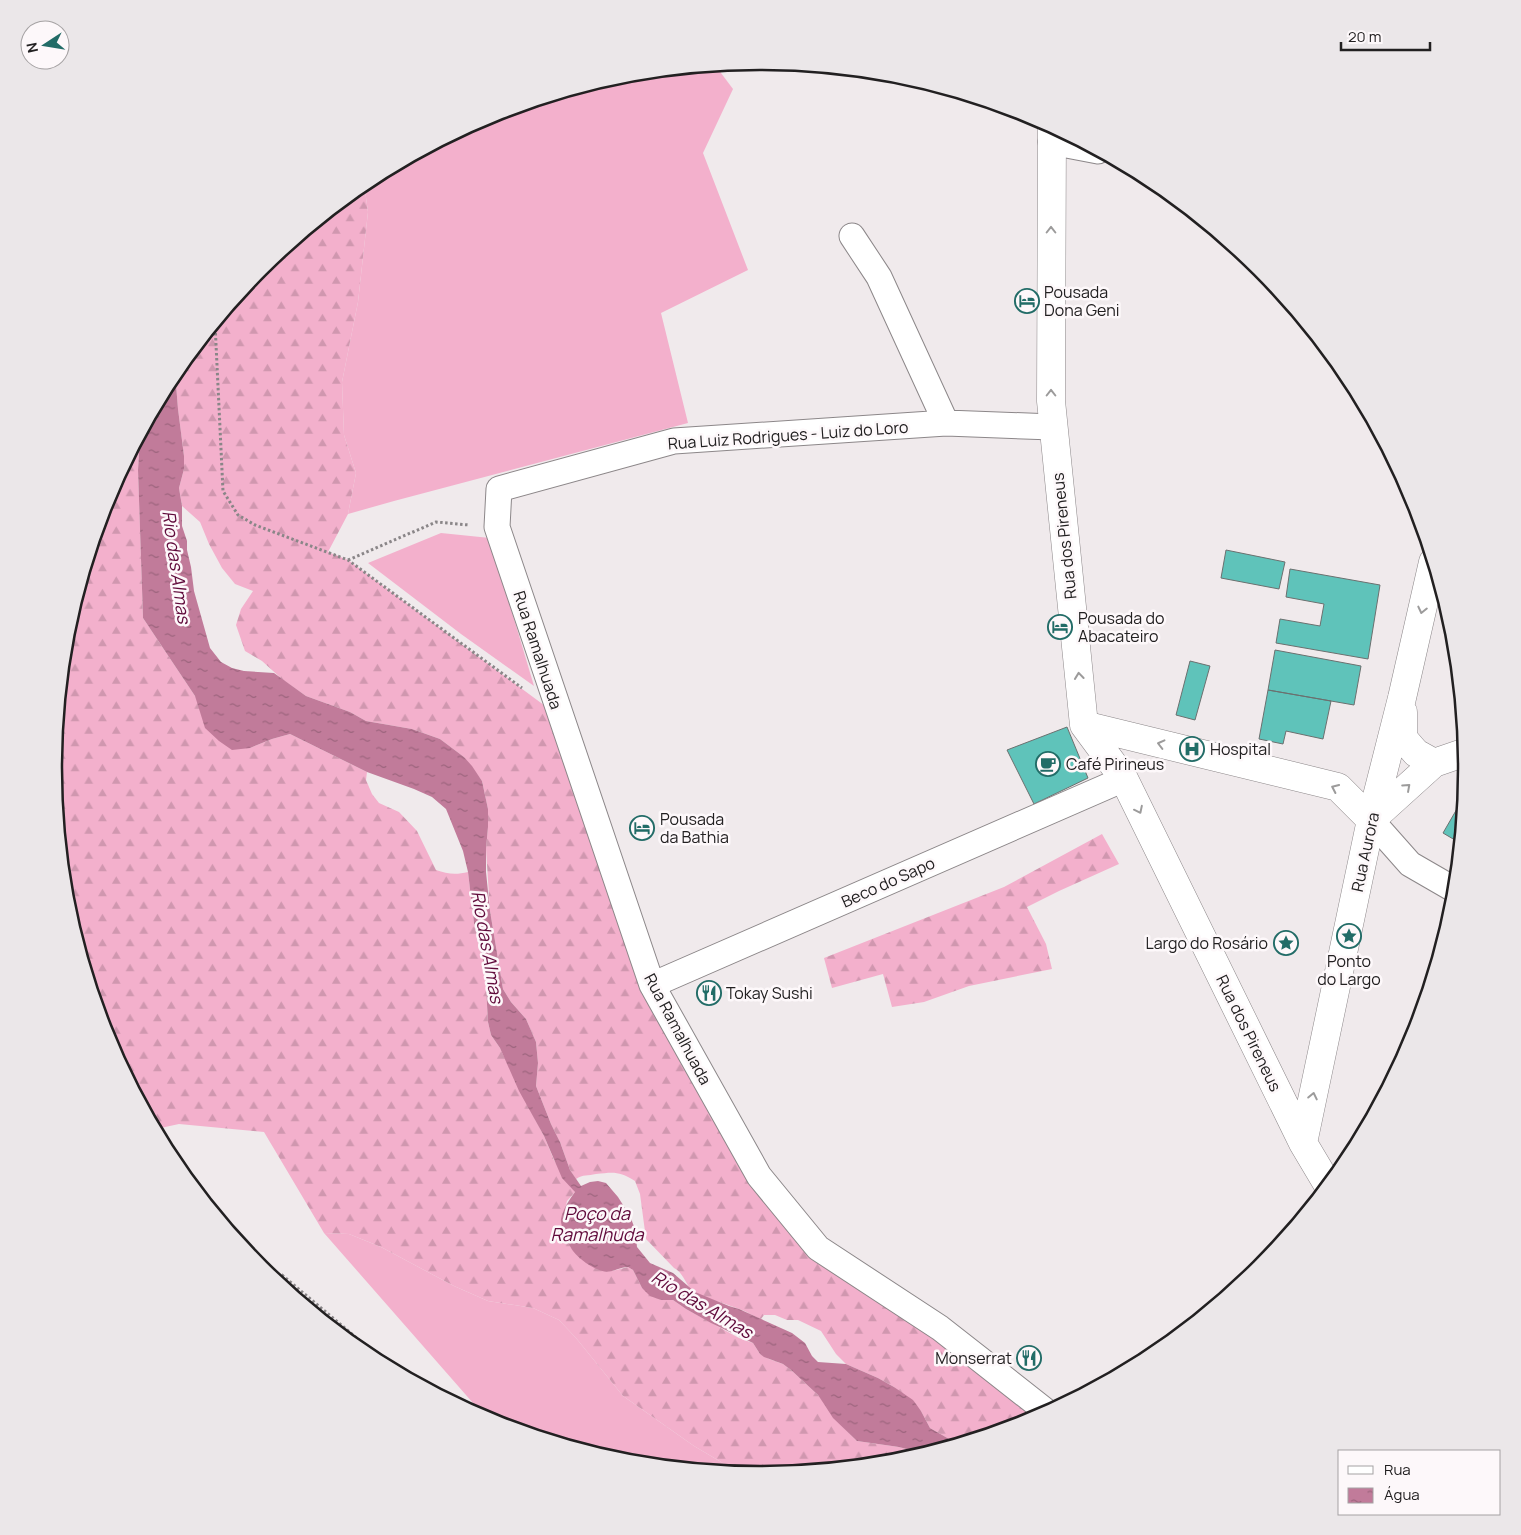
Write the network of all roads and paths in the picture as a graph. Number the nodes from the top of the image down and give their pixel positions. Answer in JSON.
{"nodes":[{"id":1,"x":1052,"y":134,"type":"edge"},
{"id":2,"x":852,"y":236,"type":"dead end"},
{"id":3,"x":215,"y":333,"type":"edge"},
{"id":4,"x":946,"y":424,"type":"junction"},
{"id":5,"x":1053,"y":427,"type":"junction"},
{"id":6,"x":499,"y":489,"type":"joint"},
{"id":7,"x":497,"y":527,"type":"junction"},
{"id":8,"x":348,"y":560,"type":"junction"},
{"id":9,"x":1431,"y":573,"type":"edge"},
{"id":10,"x":1402,"y":698,"type":"junction"},
{"id":11,"x":560,"y":717,"type":"junction"},
{"id":12,"x":1084,"y":725,"type":"junction"},
{"id":13,"x":1458,"y":755,"type":"edge"},
{"id":14,"x":1434,"y":763,"type":"junction"},
{"id":15,"x":1124,"y":779,"type":"junction"},
{"id":16,"x":1371,"y":820,"type":"junction"},
{"id":17,"x":1448,"y":886,"type":"edge"},
{"id":18,"x":652,"y":985,"type":"junction"},
{"id":19,"x":1303,"y":1143,"type":"junction"},
{"id":20,"x":1324,"y":1178,"type":"edge"},
{"id":21,"x":281,"y":1274,"type":"edge"},
{"id":22,"x":344,"y":1326,"type":"edge"},
{"id":23,"x":1040,"y":1407,"type":"edge"}],
"edges":[{"from":5,"to":1,"type":"street","name":"Rua dos Pireneus","one_way":true},
{"from":2,"to":4,"type":"street"},
{"from":3,"to":8,"type":"path"},
{"from":4,"to":5,"type":"street","name":"Rua Luiz Rodrigues - Luiz do Loro"},
{"from":4,"to":6,"type":"street","name":"Rua Luiz Rodrigues - Luiz do Loro"},
{"from":12,"to":5,"type":"street","name":"Rua dos Pireneus","one_way":true},
{"from":6,"to":7,"type":"street","name":"Rua Ramalhuada"},
{"from":7,"to":8,"type":"path"},
{"from":7,"to":11,"type":"street","name":"Rua Ramalhuada"},
{"from":8,"to":11,"type":"path"},
{"from":9,"to":10,"type":"street","name":"Rua Aurora","one_way":true},
{"from":10,"to":14,"type":"street"},
{"from":10,"to":16,"type":"street","name":"Rua Aurora"},
{"from":11,"to":18,"type":"street","name":"Rua Ramalhuada"},
{"from":12,"to":15,"type":"street","name":"Rua dos Pireneus"},
{"from":16,"to":12,"type":"street","one_way":true},
{"from":13,"to":14,"type":"street"},
{"from":16,"to":14,"type":"street","one_way":true},
{"from":15,"to":18,"type":"street","name":"Beco do Sapo"},
{"from":15,"to":19,"type":"street","name":"Rua dos Pireneus","one_way":true},
{"from":16,"to":17,"type":"street"},
{"from":19,"to":16,"type":"street","name":"Rua Aurora","one_way":true},
{"from":18,"to":23,"type":"street","name":"Rua Ramalhuada"},
{"from":19,"to":20,"type":"street","name":"Rua dos Pireneus"},
{"from":21,"to":22,"type":"path"}]}
